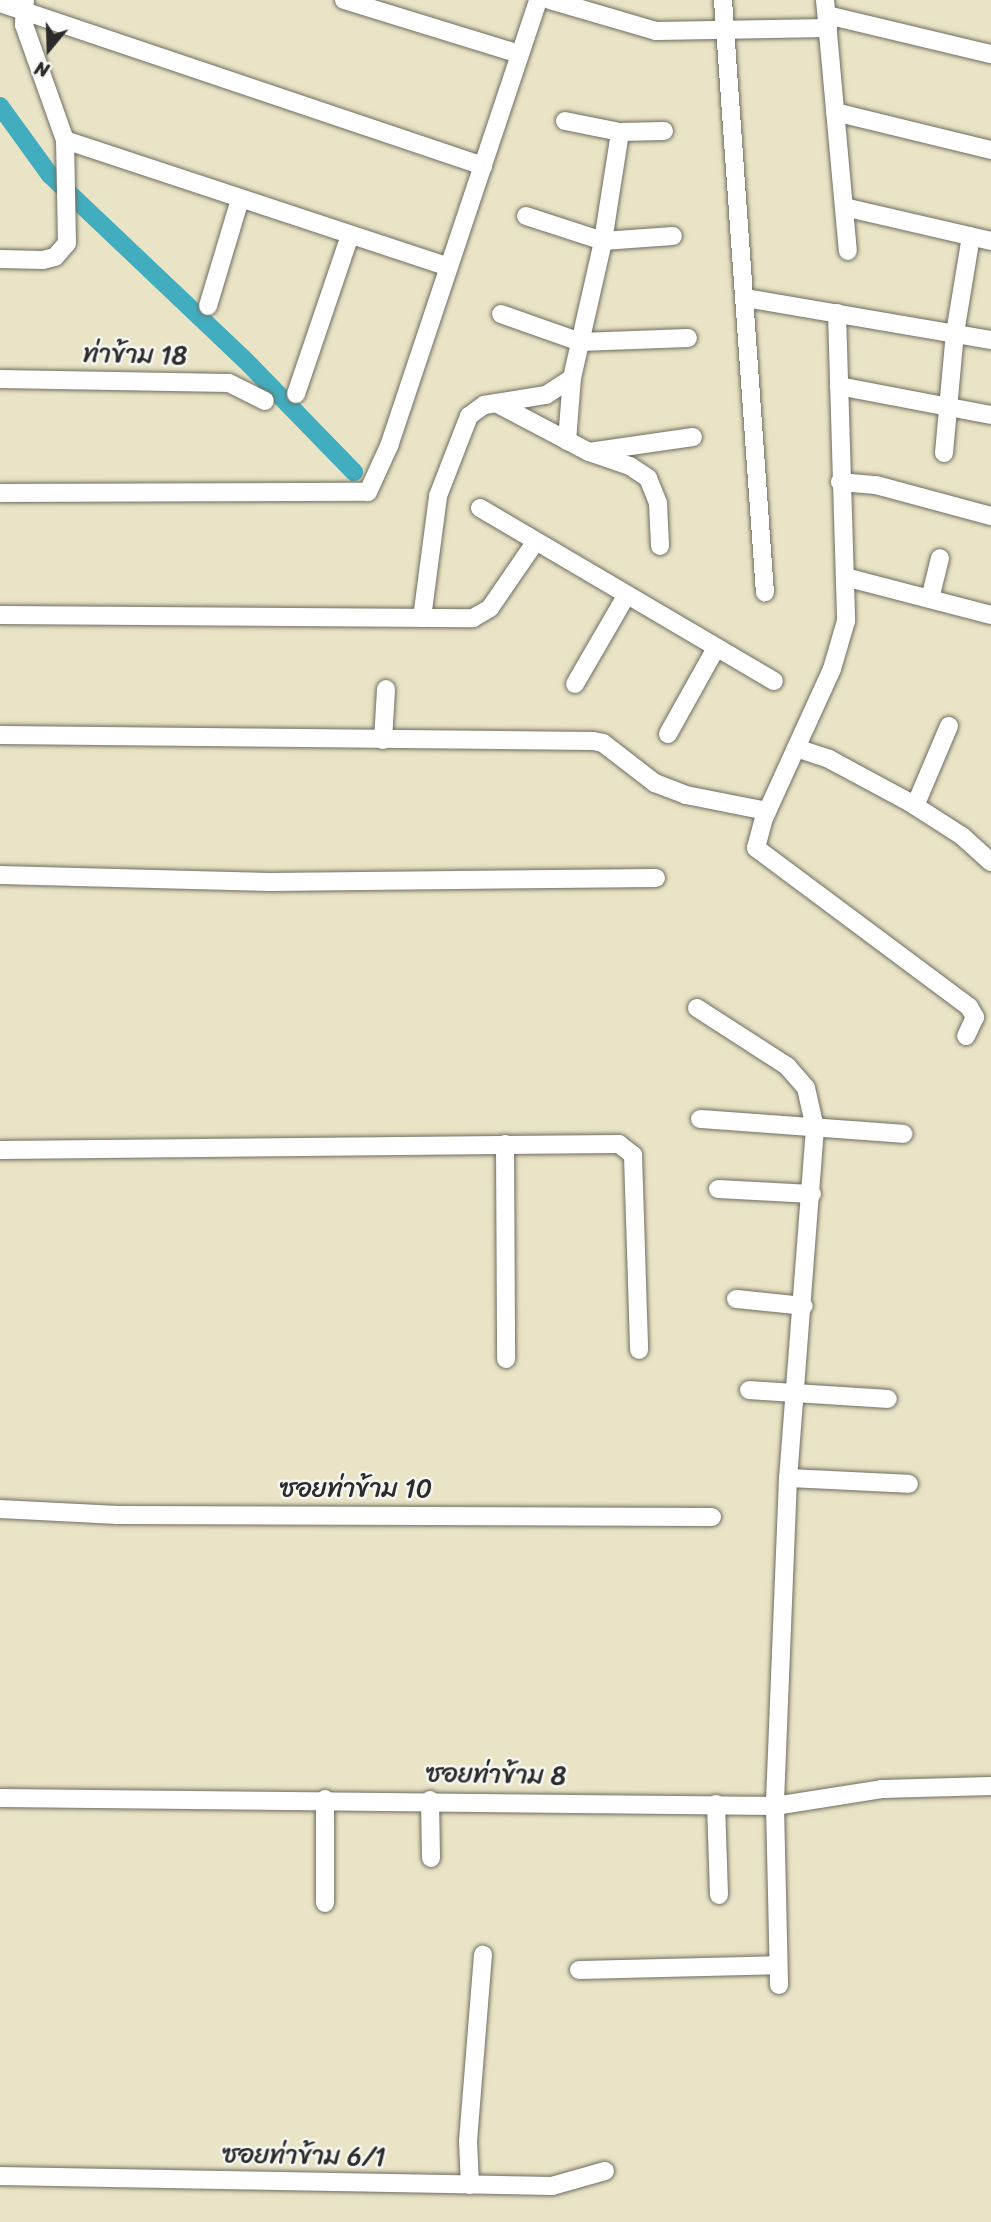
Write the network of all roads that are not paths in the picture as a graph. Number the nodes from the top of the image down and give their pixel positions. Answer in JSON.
{"nodes":[{"id":1,"x":344,"y":0,"type":"edge"},
{"id":2,"x":538,"y":0,"type":"edge"},
{"id":3,"x":550,"y":0,"type":"edge"},
{"id":4,"x":723,"y":0,"type":"edge"},
{"id":5,"x":0,"y":3,"type":"edge"},
{"id":6,"x":24,"y":5,"type":"edge"},
{"id":7,"x":827,"y":14,"type":"edge"},
{"id":8,"x":726,"y":29,"type":"junction"},
{"id":9,"x":519,"y":54,"type":"junction"},
{"id":10,"x":991,"y":54,"type":"edge"},
{"id":11,"x":835,"y":112,"type":"junction"},
{"id":12,"x":565,"y":121,"type":"dead end"},
{"id":13,"x":664,"y":131,"type":"dead end"},
{"id":14,"x":620,"y":132,"type":"junction"},
{"id":15,"x":65,"y":140,"type":"junction"},
{"id":16,"x":991,"y":150,"type":"edge"},
{"id":17,"x":483,"y":166,"type":"junction"},
{"id":18,"x":240,"y":199,"type":"junction"},
{"id":19,"x":844,"y":207,"type":"junction"},
{"id":20,"x":526,"y":216,"type":"dead end"},
{"id":21,"x":350,"y":235,"type":"junction"},
{"id":22,"x":673,"y":236,"type":"dead end"},
{"id":23,"x":971,"y":236,"type":"junction"},
{"id":24,"x":603,"y":241,"type":"junction"},
{"id":25,"x":991,"y":241,"type":"edge"},
{"id":26,"x":848,"y":251,"type":"dead end"},
{"id":27,"x":0,"y":259,"type":"edge"},
{"id":28,"x":449,"y":267,"type":"junction"},
{"id":29,"x":745,"y":298,"type":"junction"},
{"id":30,"x":208,"y":306,"type":"dead end"},
{"id":31,"x":837,"y":313,"type":"junction"},
{"id":32,"x":501,"y":314,"type":"dead end"},
{"id":33,"x":955,"y":333,"type":"junction"},
{"id":34,"x":688,"y":338,"type":"dead end"},
{"id":35,"x":991,"y":340,"type":"edge"},
{"id":36,"x":580,"y":342,"type":"junction"},
{"id":37,"x":572,"y":378,"type":"junction"},
{"id":38,"x":0,"y":379,"type":"edge"},
{"id":39,"x":839,"y":386,"type":"junction"},
{"id":40,"x":296,"y":394,"type":"dead end"},
{"id":41,"x":265,"y":401,"type":"dead end"},
{"id":42,"x":496,"y":403,"type":"junction"},
{"id":43,"x":947,"y":404,"type":"junction"},
{"id":44,"x":991,"y":415,"type":"edge"},
{"id":45,"x":693,"y":437,"type":"dead end"},
{"id":46,"x":567,"y":441,"type":"junction"},
{"id":47,"x":589,"y":452,"type":"junction"},
{"id":48,"x":944,"y":453,"type":"dead end"},
{"id":49,"x":840,"y":482,"type":"junction"},
{"id":50,"x":0,"y":493,"type":"edge"},
{"id":51,"x":480,"y":508,"type":"dead end"},
{"id":52,"x":991,"y":516,"type":"edge"},
{"id":53,"x":536,"y":541,"type":"junction"},
{"id":54,"x":660,"y":546,"type":"dead end"},
{"id":55,"x":940,"y":558,"type":"dead end"},
{"id":56,"x":845,"y":577,"type":"junction"},
{"id":57,"x":765,"y":593,"type":"dead end"},
{"id":58,"x":626,"y":596,"type":"junction"},
{"id":59,"x":930,"y":599,"type":"junction"},
{"id":60,"x":0,"y":615,"type":"edge"},
{"id":61,"x":991,"y":615,"type":"edge"},
{"id":62,"x":422,"y":618,"type":"junction"},
{"id":63,"x":716,"y":648,"type":"junction"},
{"id":64,"x":774,"y":681,"type":"dead end"},
{"id":65,"x":575,"y":684,"type":"dead end"},
{"id":66,"x":386,"y":689,"type":"dead end"},
{"id":67,"x":949,"y":726,"type":"dead end"},
{"id":68,"x":668,"y":734,"type":"dead end"},
{"id":69,"x":0,"y":735,"type":"edge"},
{"id":70,"x":383,"y":740,"type":"junction"},
{"id":71,"x":796,"y":748,"type":"junction"},
{"id":72,"x":915,"y":806,"type":"junction"},
{"id":73,"x":767,"y":811,"type":"junction"},
{"id":74,"x":991,"y":862,"type":"edge"},
{"id":75,"x":0,"y":875,"type":"edge"},
{"id":76,"x":656,"y":878,"type":"dead end"},
{"id":77,"x":698,"y":1008,"type":"dead end"},
{"id":78,"x":966,"y":1036,"type":"dead end"},
{"id":79,"x":701,"y":1119,"type":"dead end"},
{"id":80,"x":815,"y":1128,"type":"junction"},
{"id":81,"x":903,"y":1134,"type":"dead end"},
{"id":82,"x":505,"y":1144,"type":"junction"},
{"id":83,"x":0,"y":1150,"type":"edge"},
{"id":84,"x":718,"y":1189,"type":"dead end"},
{"id":85,"x":813,"y":1194,"type":"junction"},
{"id":86,"x":736,"y":1299,"type":"dead end"},
{"id":87,"x":804,"y":1306,"type":"junction"},
{"id":88,"x":639,"y":1350,"type":"dead end"},
{"id":89,"x":506,"y":1359,"type":"dead end"},
{"id":90,"x":750,"y":1390,"type":"dead end"},
{"id":91,"x":797,"y":1393,"type":"junction"},
{"id":92,"x":888,"y":1399,"type":"dead end"},
{"id":93,"x":789,"y":1478,"type":"junction"},
{"id":94,"x":909,"y":1484,"type":"dead end"},
{"id":95,"x":0,"y":1509,"type":"edge"},
{"id":96,"x":712,"y":1517,"type":"dead end"},
{"id":97,"x":991,"y":1786,"type":"edge"},
{"id":98,"x":0,"y":1798,"type":"edge"},
{"id":99,"x":325,"y":1799,"type":"junction"},
{"id":100,"x":430,"y":1800,"type":"junction"},
{"id":101,"x":716,"y":1804,"type":"junction"},
{"id":102,"x":775,"y":1807,"type":"junction"},
{"id":103,"x":431,"y":1858,"type":"dead end"},
{"id":104,"x":719,"y":1895,"type":"dead end"},
{"id":105,"x":325,"y":1903,"type":"dead end"},
{"id":106,"x":483,"y":1955,"type":"dead end"},
{"id":107,"x":778,"y":1965,"type":"junction"},
{"id":108,"x":579,"y":1970,"type":"dead end"},
{"id":109,"x":779,"y":1985,"type":"dead end"},
{"id":110,"x":605,"y":2171,"type":"dead end"},
{"id":111,"x":0,"y":2176,"type":"edge"},
{"id":112,"x":470,"y":2185,"type":"junction"}],
"edges":[{"from":1,"to":9,"type":"street"},
{"from":2,"to":9,"type":"street"},
{"from":3,"to":8,"type":"street"},
{"from":4,"to":8,"type":"street"},
{"from":5,"to":6,"type":"street"},
{"from":6,"to":15,"type":"street"},
{"from":6,"to":17,"type":"street"},
{"from":7,"to":8,"type":"street"},
{"from":7,"to":10,"type":"street"},
{"from":7,"to":11,"type":"street"},
{"from":8,"to":29,"type":"street"},
{"from":9,"to":17,"type":"street"},
{"from":11,"to":16,"type":"street"},
{"from":11,"to":19,"type":"street"},
{"from":12,"to":14,"type":"street"},
{"from":13,"to":14,"type":"street"},
{"from":14,"to":24,"type":"street"},
{"from":15,"to":18,"type":"street"},
{"from":15,"to":27,"type":"street"},
{"from":17,"to":28,"type":"street"},
{"from":18,"to":21,"type":"street"},
{"from":18,"to":30,"type":"street"},
{"from":19,"to":23,"type":"street"},
{"from":19,"to":26,"type":"street"},
{"from":20,"to":24,"type":"street"},
{"from":21,"to":28,"type":"street"},
{"from":21,"to":40,"type":"street"},
{"from":22,"to":24,"type":"street"},
{"from":23,"to":25,"type":"street"},
{"from":23,"to":33,"type":"street"},
{"from":24,"to":36,"type":"street"},
{"from":28,"to":50,"type":"street"},
{"from":29,"to":31,"type":"street"},
{"from":29,"to":57,"type":"street"},
{"from":31,"to":33,"type":"street"},
{"from":31,"to":39,"type":"street"},
{"from":32,"to":36,"type":"street"},
{"from":33,"to":35,"type":"street"},
{"from":33,"to":43,"type":"street"},
{"from":34,"to":36,"type":"street"},
{"from":36,"to":37,"type":"street"},
{"from":37,"to":42,"type":"street"},
{"from":37,"to":46,"type":"street"},
{"from":38,"to":41,"type":"street","name":"ท่าข้าม 18"},
{"from":39,"to":43,"type":"street"},
{"from":39,"to":49,"type":"street"},
{"from":42,"to":46,"type":"street"},
{"from":42,"to":62,"type":"street"},
{"from":43,"to":44,"type":"street"},
{"from":43,"to":48,"type":"street"},
{"from":45,"to":47,"type":"street"},
{"from":46,"to":47,"type":"street"},
{"from":47,"to":54,"type":"street"},
{"from":49,"to":52,"type":"street"},
{"from":49,"to":56,"type":"street"},
{"from":51,"to":53,"type":"street"},
{"from":53,"to":58,"type":"street"},
{"from":53,"to":62,"type":"street"},
{"from":55,"to":59,"type":"street"},
{"from":56,"to":59,"type":"street"},
{"from":56,"to":71,"type":"street"},
{"from":58,"to":63,"type":"street"},
{"from":58,"to":65,"type":"street"},
{"from":59,"to":61,"type":"street"},
{"from":60,"to":62,"type":"street"},
{"from":63,"to":64,"type":"street"},
{"from":63,"to":68,"type":"street"},
{"from":66,"to":70,"type":"street"},
{"from":67,"to":72,"type":"street"},
{"from":69,"to":70,"type":"street"},
{"from":70,"to":73,"type":"street"},
{"from":71,"to":72,"type":"street"},
{"from":71,"to":73,"type":"street"},
{"from":72,"to":74,"type":"street"},
{"from":73,"to":78,"type":"street"},
{"from":75,"to":76,"type":"street"},
{"from":77,"to":80,"type":"street"},
{"from":79,"to":80,"type":"street"},
{"from":80,"to":81,"type":"street"},
{"from":80,"to":85,"type":"street"},
{"from":82,"to":83,"type":"street"},
{"from":82,"to":88,"type":"street"},
{"from":82,"to":89,"type":"street"},
{"from":84,"to":85,"type":"street"},
{"from":85,"to":87,"type":"street"},
{"from":86,"to":87,"type":"street"},
{"from":87,"to":91,"type":"street"},
{"from":90,"to":91,"type":"street"},
{"from":91,"to":92,"type":"street"},
{"from":91,"to":93,"type":"street"},
{"from":93,"to":94,"type":"street"},
{"from":93,"to":102,"type":"street"},
{"from":95,"to":96,"type":"street","name":"ซอยท่าข้าม 10"},
{"from":97,"to":102,"type":"street","name":"ซอยท่าข้าม 8"},
{"from":98,"to":99,"type":"street","name":"ซอยท่าข้าม 8"},
{"from":99,"to":100,"type":"street","name":"ซอยท่าข้าม 8"},
{"from":99,"to":105,"type":"street"},
{"from":100,"to":101,"type":"street","name":"ซอยท่าข้าม 8"},
{"from":100,"to":103,"type":"street"},
{"from":101,"to":102,"type":"street","name":"ซอยท่าข้าม 8"},
{"from":101,"to":104,"type":"street"},
{"from":102,"to":107,"type":"street"},
{"from":106,"to":112,"type":"street"},
{"from":107,"to":108,"type":"street"},
{"from":107,"to":109,"type":"street"},
{"from":110,"to":112,"type":"street","name":"ซอยท่าข้าม 6/1"},
{"from":111,"to":112,"type":"street","name":"ซอยท่าข้าม 6/1"}]}
